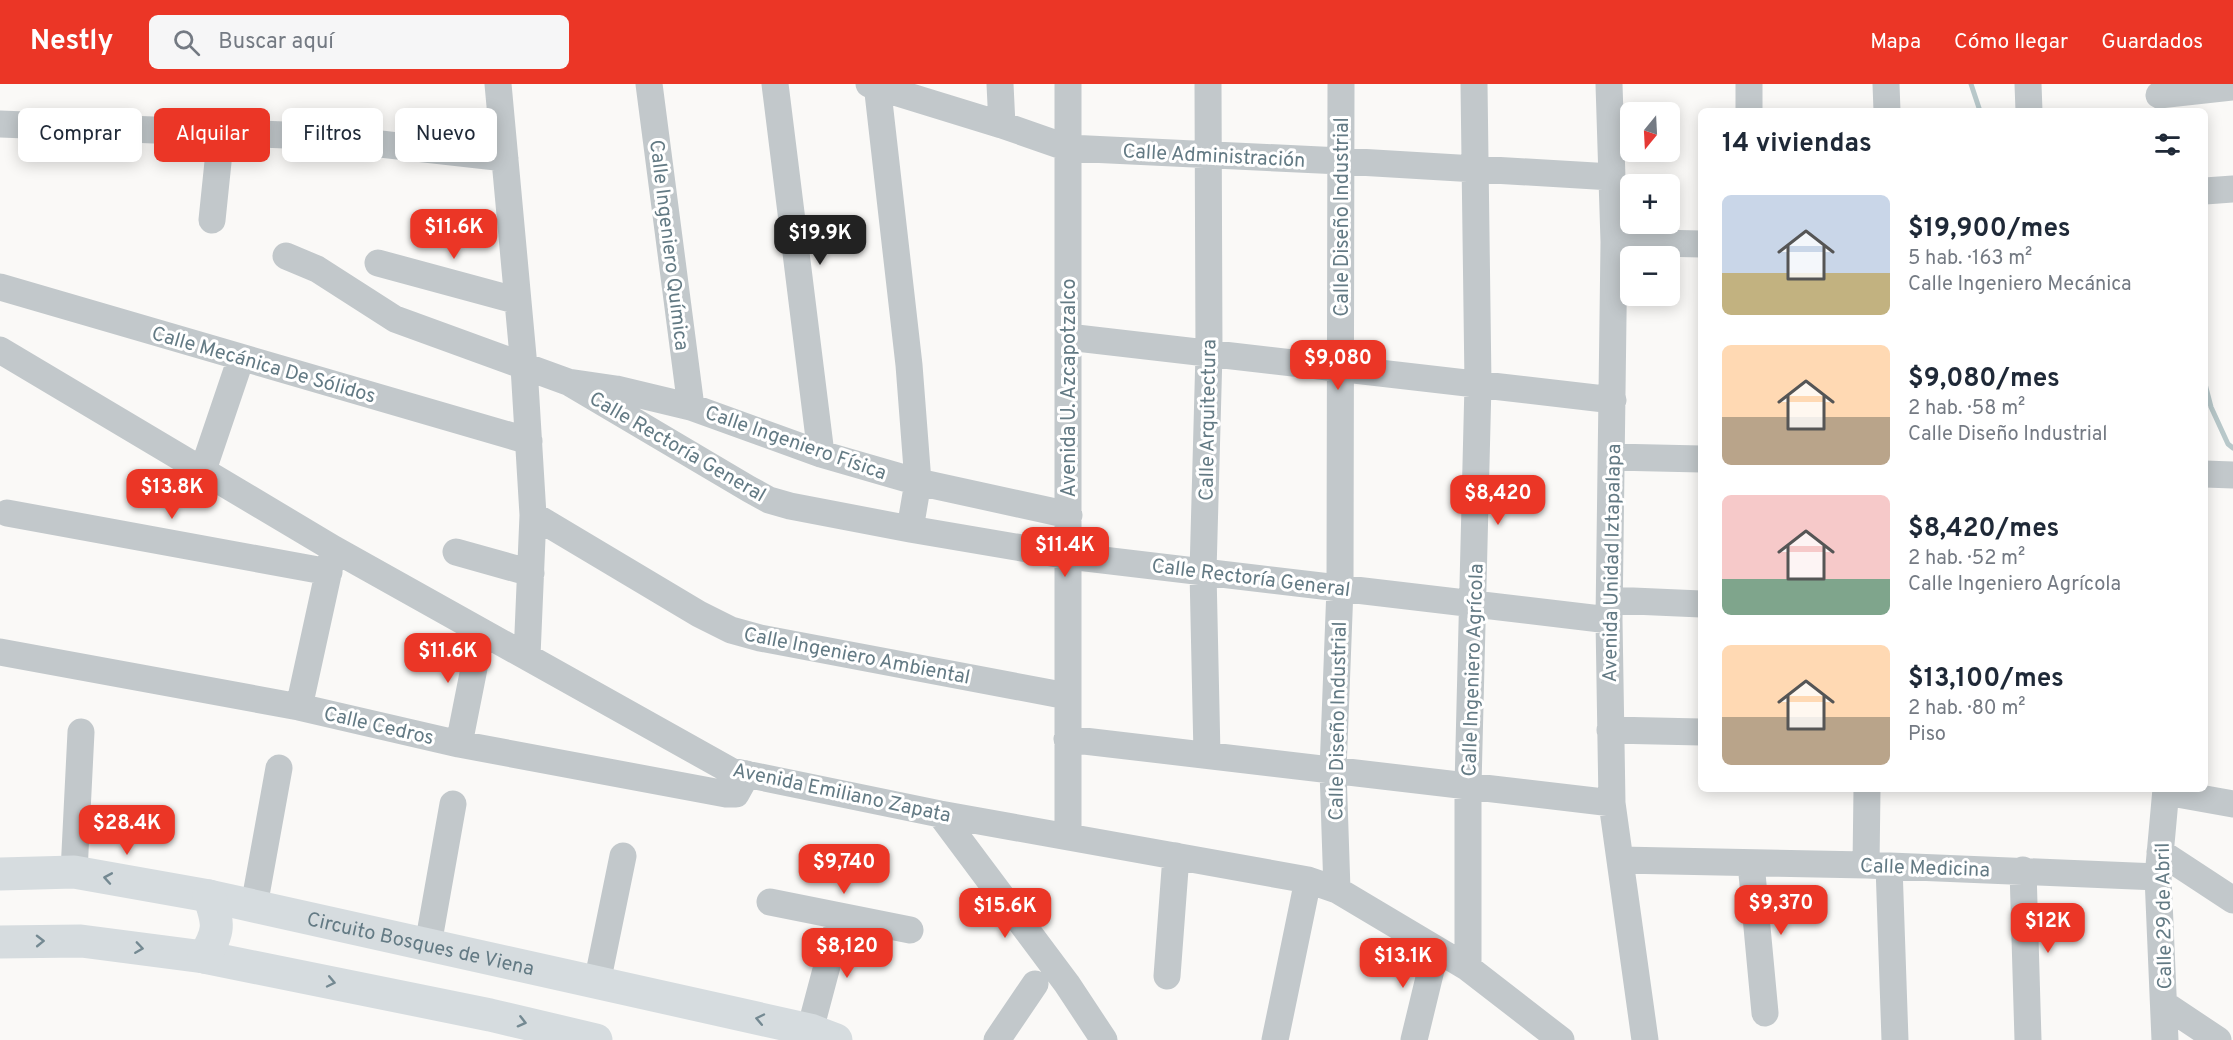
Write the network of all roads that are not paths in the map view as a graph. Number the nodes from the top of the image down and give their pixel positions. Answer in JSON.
{"nodes":[{"id":1,"x":498,"y":84,"type":"edge"},
{"id":2,"x":649,"y":84,"type":"edge"},
{"id":3,"x":775,"y":84,"type":"edge"},
{"id":4,"x":1000,"y":84,"type":"edge"},
{"id":5,"x":1068,"y":84,"type":"edge"},
{"id":6,"x":1208,"y":84,"type":"edge"},
{"id":7,"x":1341,"y":84,"type":"edge"},
{"id":8,"x":1474,"y":84,"type":"edge"},
{"id":9,"x":1609,"y":84,"type":"edge"},
{"id":10,"x":1749,"y":84,"type":"edge"},
{"id":11,"x":1886,"y":84,"type":"edge"},
{"id":12,"x":2028,"y":84,"type":"edge"},
{"id":13,"x":874,"y":85,"type":"edge"},
{"id":14,"x":2233,"y":87,"type":"edge"},
{"id":15,"x":2159,"y":97,"type":"edge"},
{"id":16,"x":1749,"y":108,"type":"edge"},
{"id":17,"x":1887,"y":108,"type":"edge"},
{"id":18,"x":2029,"y":108,"type":"edge"},
{"id":19,"x":0,"y":124,"type":"edge"},
{"id":20,"x":1002,"y":125,"type":"junction"},
{"id":21,"x":154,"y":130,"type":"edge"},
{"id":22,"x":270,"y":135,"type":"edge"},
{"id":23,"x":1068,"y":148,"type":"junction"},
{"id":24,"x":1209,"y":154,"type":"junction"},
{"id":25,"x":505,"y":158,"type":"junction"},
{"id":26,"x":1341,"y":161,"type":"junction"},
{"id":27,"x":218,"y":162,"type":"edge"},
{"id":28,"x":1474,"y":169,"type":"junction"},
{"id":29,"x":1612,"y":177,"type":"junction"},
{"id":30,"x":2233,"y":189,"type":"edge"},
{"id":31,"x":2208,"y":191,"type":"edge"},
{"id":32,"x":212,"y":220,"type":"dead end"},
{"id":33,"x":1614,"y":242,"type":"junction"},
{"id":34,"x":1698,"y":244,"type":"edge"},
{"id":35,"x":286,"y":256,"type":"dead end"},
{"id":36,"x":378,"y":263,"type":"dead end"},
{"id":37,"x":0,"y":287,"type":"edge"},
{"id":38,"x":518,"y":301,"type":"junction"},
{"id":39,"x":1068,"y":337,"type":"junction"},
{"id":40,"x":0,"y":350,"type":"edge"},
{"id":41,"x":1209,"y":353,"type":"junction"},
{"id":42,"x":241,"y":357,"type":"junction"},
{"id":43,"x":524,"y":367,"type":"junction"},
{"id":44,"x":1341,"y":368,"type":"junction"},
{"id":45,"x":568,"y":382,"type":"junction"},
{"id":46,"x":1478,"y":384,"type":"junction"},
{"id":47,"x":1613,"y":400,"type":"junction"},
{"id":48,"x":690,"y":407,"type":"junction"},
{"id":49,"x":529,"y":441,"type":"junction"},
{"id":50,"x":821,"y":454,"type":"junction"},
{"id":51,"x":1612,"y":457,"type":"junction"},
{"id":52,"x":1698,"y":459,"type":"edge"},
{"id":53,"x":203,"y":471,"type":"junction"},
{"id":54,"x":2208,"y":474,"type":"edge"},
{"id":55,"x":2233,"y":475,"type":"edge"},
{"id":56,"x":918,"y":482,"type":"junction"},
{"id":57,"x":7,"y":513,"type":"dead end"},
{"id":58,"x":533,"y":515,"type":"junction"},
{"id":59,"x":1069,"y":515,"type":"junction"},
{"id":60,"x":910,"y":529,"type":"junction"},
{"id":61,"x":456,"y":552,"type":"dead end"},
{"id":62,"x":1069,"y":556,"type":"junction"},
{"id":63,"x":331,"y":560,"type":"junction"},
{"id":64,"x":1203,"y":572,"type":"junction"},
{"id":65,"x":531,"y":573,"type":"junction"},
{"id":66,"x":1340,"y":588,"type":"junction"},
{"id":67,"x":1474,"y":604,"type":"junction"},
{"id":68,"x":1698,"y":604,"type":"edge"},
{"id":69,"x":1610,"y":610,"type":"junction"},
{"id":70,"x":481,"y":633,"type":"junction"},
{"id":71,"x":0,"y":652,"type":"edge"},
{"id":72,"x":527,"y":656,"type":"junction"},
{"id":73,"x":1067,"y":696,"type":"junction"},
{"id":74,"x":299,"y":707,"type":"junction"},
{"id":75,"x":1610,"y":730,"type":"junction"},
{"id":76,"x":81,"y":732,"type":"dead end"},
{"id":77,"x":1698,"y":732,"type":"edge"},
{"id":78,"x":1067,"y":739,"type":"junction"},
{"id":79,"x":459,"y":744,"type":"junction"},
{"id":80,"x":1207,"y":755,"type":"junction"},
{"id":81,"x":279,"y":768,"type":"dead end"},
{"id":82,"x":1333,"y":770,"type":"junction"},
{"id":83,"x":747,"y":774,"type":"junction"},
{"id":84,"x":1468,"y":786,"type":"junction"},
{"id":85,"x":1867,"y":792,"type":"edge"},
{"id":86,"x":2166,"y":792,"type":"edge"},
{"id":87,"x":2176,"y":792,"type":"edge"},
{"id":88,"x":1612,"y":803,"type":"junction"},
{"id":89,"x":453,"y":804,"type":"dead end"},
{"id":90,"x":2233,"y":804,"type":"edge"},
{"id":91,"x":940,"y":814,"type":"junction"},
{"id":92,"x":1068,"y":836,"type":"junction"},
{"id":93,"x":623,"y":856,"type":"dead end"},
{"id":94,"x":1176,"y":856,"type":"junction"},
{"id":95,"x":1620,"y":860,"type":"junction"},
{"id":96,"x":1751,"y":863,"type":"junction"},
{"id":97,"x":2159,"y":865,"type":"junction"},
{"id":98,"x":1878,"y":866,"type":"junction"},
{"id":99,"x":2023,"y":870,"type":"junction"},
{"id":100,"x":74,"y":872,"type":"junction"},
{"id":101,"x":0,"y":874,"type":"edge"},
{"id":102,"x":1308,"y":880,"type":"junction"},
{"id":103,"x":1337,"y":890,"type":"junction"},
{"id":104,"x":209,"y":896,"type":"junction"},
{"id":105,"x":2233,"y":900,"type":"edge"},
{"id":106,"x":770,"y":902,"type":"dead end"},
{"id":107,"x":251,"y":906,"type":"junction"},
{"id":108,"x":840,"y":917,"type":"junction"},
{"id":109,"x":910,"y":930,"type":"dead end"},
{"id":110,"x":0,"y":942,"type":"edge"},
{"id":111,"x":428,"y":945,"type":"junction"},
{"id":112,"x":1436,"y":949,"type":"junction"},
{"id":113,"x":218,"y":959,"type":"junction"},
{"id":114,"x":1468,"y":968,"type":"junction"},
{"id":115,"x":1167,"y":976,"type":"dead end"},
{"id":116,"x":597,"y":984,"type":"junction"},
{"id":117,"x":1035,"y":984,"type":"dead end"},
{"id":118,"x":2164,"y":1004,"type":"junction"},
{"id":119,"x":1765,"y":1013,"type":"dead end"},
{"id":120,"x":823,"y":1035,"type":"edge"},
{"id":121,"x":596,"y":1040,"type":"edge"},
{"id":122,"x":997,"y":1040,"type":"edge"},
{"id":123,"x":1104,"y":1040,"type":"edge"},
{"id":124,"x":1275,"y":1040,"type":"edge"},
{"id":125,"x":1414,"y":1040,"type":"edge"},
{"id":126,"x":1560,"y":1040,"type":"edge"},
{"id":127,"x":1645,"y":1040,"type":"edge"},
{"id":128,"x":1895,"y":1040,"type":"edge"},
{"id":129,"x":2028,"y":1040,"type":"edge"},
{"id":130,"x":2165,"y":1040,"type":"edge"},
{"id":131,"x":2218,"y":1040,"type":"edge"}],
"edges":[{"from":1,"to":25,"type":"street"},
{"from":2,"to":48,"type":"street","name":"Calle Ingeniero Química"},
{"from":3,"to":50,"type":"street"},
{"from":4,"to":20,"type":"street"},
{"from":5,"to":23,"type":"street","name":"Avenida U. Azcapotzalco"},
{"from":6,"to":24,"type":"street","name":"Calle Arquitectura"},
{"from":7,"to":26,"type":"street","name":"Calle Diseño Industrial"},
{"from":8,"to":28,"type":"street","name":"Calle Ingeniero Agrícola"},
{"from":9,"to":29,"type":"street","name":"Avenida Unidad Iztapalapa"},
{"from":10,"to":16,"type":"street"},
{"from":11,"to":17,"type":"street"},
{"from":12,"to":18,"type":"street"},
{"from":13,"to":20,"type":"street","name":"Calle Administración"},
{"from":13,"to":56,"type":"street"},
{"from":14,"to":15,"type":"street"},
{"from":19,"to":21,"type":"street"},
{"from":20,"to":23,"type":"street","name":"Calle Administración"},
{"from":22,"to":25,"type":"street"},
{"from":23,"to":24,"type":"street","name":"Calle Administración"},
{"from":23,"to":39,"type":"street","name":"Avenida U. Azcapotzalco"},
{"from":24,"to":26,"type":"street","name":"Calle Administración"},
{"from":24,"to":41,"type":"street","name":"Calle Arquitectura"},
{"from":25,"to":38,"type":"street"},
{"from":26,"to":28,"type":"street","name":"Calle Administración"},
{"from":26,"to":44,"type":"street","name":"Calle Diseño Industrial"},
{"from":27,"to":32,"type":"street"},
{"from":28,"to":29,"type":"street","name":"Calle Administración"},
{"from":28,"to":46,"type":"street","name":"Calle Ingeniero Agrícola"},
{"from":29,"to":33,"type":"street","name":"Avenida Unidad Iztapalapa"},
{"from":30,"to":31,"type":"street"},
{"from":33,"to":34,"type":"street"},
{"from":33,"to":47,"type":"street","name":"Avenida Unidad Iztapalapa"},
{"from":35,"to":43,"type":"street","name":"Calle Ingeniero Física"},
{"from":36,"to":38,"type":"street"},
{"from":37,"to":42,"type":"street","name":"Calle Mecánica De Sólidos"},
{"from":38,"to":43,"type":"street"},
{"from":39,"to":41,"type":"street"},
{"from":39,"to":59,"type":"street","name":"Avenida U. Azcapotzalco"},
{"from":40,"to":53,"type":"street","name":"Avenida Emiliano Zapata"},
{"from":41,"to":44,"type":"street"},
{"from":41,"to":64,"type":"street","name":"Calle Arquitectura"},
{"from":42,"to":49,"type":"street","name":"Calle Mecánica De Sólidos"},
{"from":42,"to":53,"type":"street"},
{"from":43,"to":45,"type":"street","name":"Calle Ingeniero Física"},
{"from":43,"to":49,"type":"street"},
{"from":44,"to":46,"type":"street"},
{"from":44,"to":66,"type":"street","name":"Calle Diseño Industrial"},
{"from":45,"to":48,"type":"street","name":"Calle Ingeniero Física"},
{"from":45,"to":60,"type":"street","name":"Calle Rectoría General"},
{"from":46,"to":47,"type":"street"},
{"from":46,"to":67,"type":"street","name":"Calle Ingeniero Agrícola"},
{"from":47,"to":51,"type":"street","name":"Avenida Unidad Iztapalapa"},
{"from":48,"to":50,"type":"street","name":"Calle Ingeniero Física"},
{"from":49,"to":58,"type":"street"},
{"from":50,"to":56,"type":"street","name":"Calle Ingeniero Física"},
{"from":51,"to":52,"type":"street"},
{"from":51,"to":69,"type":"street","name":"Avenida Unidad Iztapalapa"},
{"from":53,"to":63,"type":"street","name":"Avenida Emiliano Zapata"},
{"from":54,"to":55,"type":"street"},
{"from":56,"to":59,"type":"street","name":"Calle Ingeniero Física"},
{"from":56,"to":60,"type":"street"},
{"from":57,"to":63,"type":"street"},
{"from":58,"to":65,"type":"street"},
{"from":58,"to":73,"type":"street","name":"Calle Ingeniero Ambiental"},
{"from":59,"to":62,"type":"street","name":"Avenida U. Azcapotzalco"},
{"from":60,"to":62,"type":"street","name":"Calle Rectoría General"},
{"from":61,"to":65,"type":"street"},
{"from":62,"to":64,"type":"street","name":"Calle Rectoría General"},
{"from":62,"to":73,"type":"street","name":"Avenida U. Azcapotzalco"},
{"from":63,"to":70,"type":"street","name":"Avenida Emiliano Zapata"},
{"from":63,"to":74,"type":"street"},
{"from":64,"to":66,"type":"street","name":"Calle Rectoría General"},
{"from":64,"to":80,"type":"street","name":"Calle Arquitectura"},
{"from":65,"to":72,"type":"street"},
{"from":66,"to":67,"type":"street","name":"Calle Rectoría General"},
{"from":66,"to":82,"type":"street","name":"Calle Diseño Industrial"},
{"from":67,"to":69,"type":"street","name":"Calle Rectoría General"},
{"from":67,"to":84,"type":"street","name":"Calle Ingeniero Agrícola"},
{"from":68,"to":69,"type":"street","name":"Calle Rectoría General"},
{"from":69,"to":75,"type":"street","name":"Avenida Unidad Iztapalapa"},
{"from":70,"to":72,"type":"street","name":"Avenida Emiliano Zapata"},
{"from":70,"to":79,"type":"street"},
{"from":71,"to":74,"type":"street","name":"Calle Cedros"},
{"from":72,"to":83,"type":"street","name":"Avenida Emiliano Zapata"},
{"from":73,"to":78,"type":"street","name":"Avenida U. Azcapotzalco"},
{"from":74,"to":79,"type":"street","name":"Calle Cedros"},
{"from":75,"to":77,"type":"street"},
{"from":75,"to":88,"type":"street","name":"Avenida Unidad Iztapalapa"},
{"from":76,"to":100,"type":"street"},
{"from":78,"to":80,"type":"street"},
{"from":78,"to":92,"type":"street","name":"Avenida U. Azcapotzalco"},
{"from":79,"to":83,"type":"street","name":"Calle Cedros"},
{"from":80,"to":82,"type":"street"},
{"from":81,"to":107,"type":"street"},
{"from":82,"to":84,"type":"street"},
{"from":82,"to":103,"type":"street","name":"Calle Diseño Industrial"},
{"from":83,"to":91,"type":"street","name":"Avenida Emiliano Zapata"},
{"from":84,"to":88,"type":"street"},
{"from":84,"to":114,"type":"street","name":"Calle Ingeniero Agrícola"},
{"from":85,"to":98,"type":"street"},
{"from":86,"to":97,"type":"street","name":"Calle 29 de Abril"},
{"from":87,"to":90,"type":"street"},
{"from":88,"to":95,"type":"street","name":"Avenida Unidad Iztapalapa"},
{"from":89,"to":111,"type":"street"},
{"from":91,"to":92,"type":"street","name":"Avenida Emiliano Zapata"},
{"from":91,"to":123,"type":"street"},
{"from":92,"to":94,"type":"street","name":"Avenida Emiliano Zapata"},
{"from":93,"to":116,"type":"street"},
{"from":94,"to":102,"type":"street","name":"Avenida Emiliano Zapata"},
{"from":94,"to":115,"type":"street"},
{"from":95,"to":96,"type":"street","name":"Calle Medicina"},
{"from":95,"to":127,"type":"street","name":"Avenida Unidad Iztapalapa"},
{"from":96,"to":98,"type":"street","name":"Calle Medicina"},
{"from":96,"to":119,"type":"street"},
{"from":97,"to":99,"type":"street","name":"Calle Medicina"},
{"from":97,"to":105,"type":"street"},
{"from":97,"to":118,"type":"street","name":"Calle 29 de Abril"},
{"from":98,"to":99,"type":"street","name":"Calle Medicina"},
{"from":98,"to":128,"type":"street"},
{"from":99,"to":129,"type":"street"},
{"from":100,"to":101,"type":"main road","name":"Circuito Bosques de Viena"},
{"from":104,"to":100,"type":"main road","name":"Circuito Bosques de Viena","one_way":true},
{"from":102,"to":103,"type":"street","name":"Avenida Emiliano Zapata"},
{"from":102,"to":124,"type":"street"},
{"from":103,"to":112,"type":"street","name":"Avenida Emiliano Zapata"},
{"from":104,"to":107,"type":"main road","name":"Circuito Bosques de Viena"},
{"from":104,"to":113,"type":"main road"},
{"from":106,"to":108,"type":"street"},
{"from":107,"to":111,"type":"main road","name":"Circuito Bosques de Viena"},
{"from":107,"to":113,"type":"main road"},
{"from":108,"to":109,"type":"street"},
{"from":108,"to":120,"type":"street"},
{"from":110,"to":113,"type":"main road","one_way":true},
{"from":111,"to":116,"type":"main road","name":"Circuito Bosques de Viena"},
{"from":112,"to":114,"type":"street","name":"Avenida Emiliano Zapata"},
{"from":112,"to":125,"type":"street"},
{"from":113,"to":121,"type":"main road","one_way":true},
{"from":114,"to":126,"type":"street","name":"Avenida Emiliano Zapata"},
{"from":120,"to":116,"type":"main road","name":"Circuito Bosques de Viena","one_way":true},
{"from":117,"to":122,"type":"street"},
{"from":118,"to":130,"type":"street","name":"Calle 29 de Abril"},
{"from":118,"to":131,"type":"street"}]}
